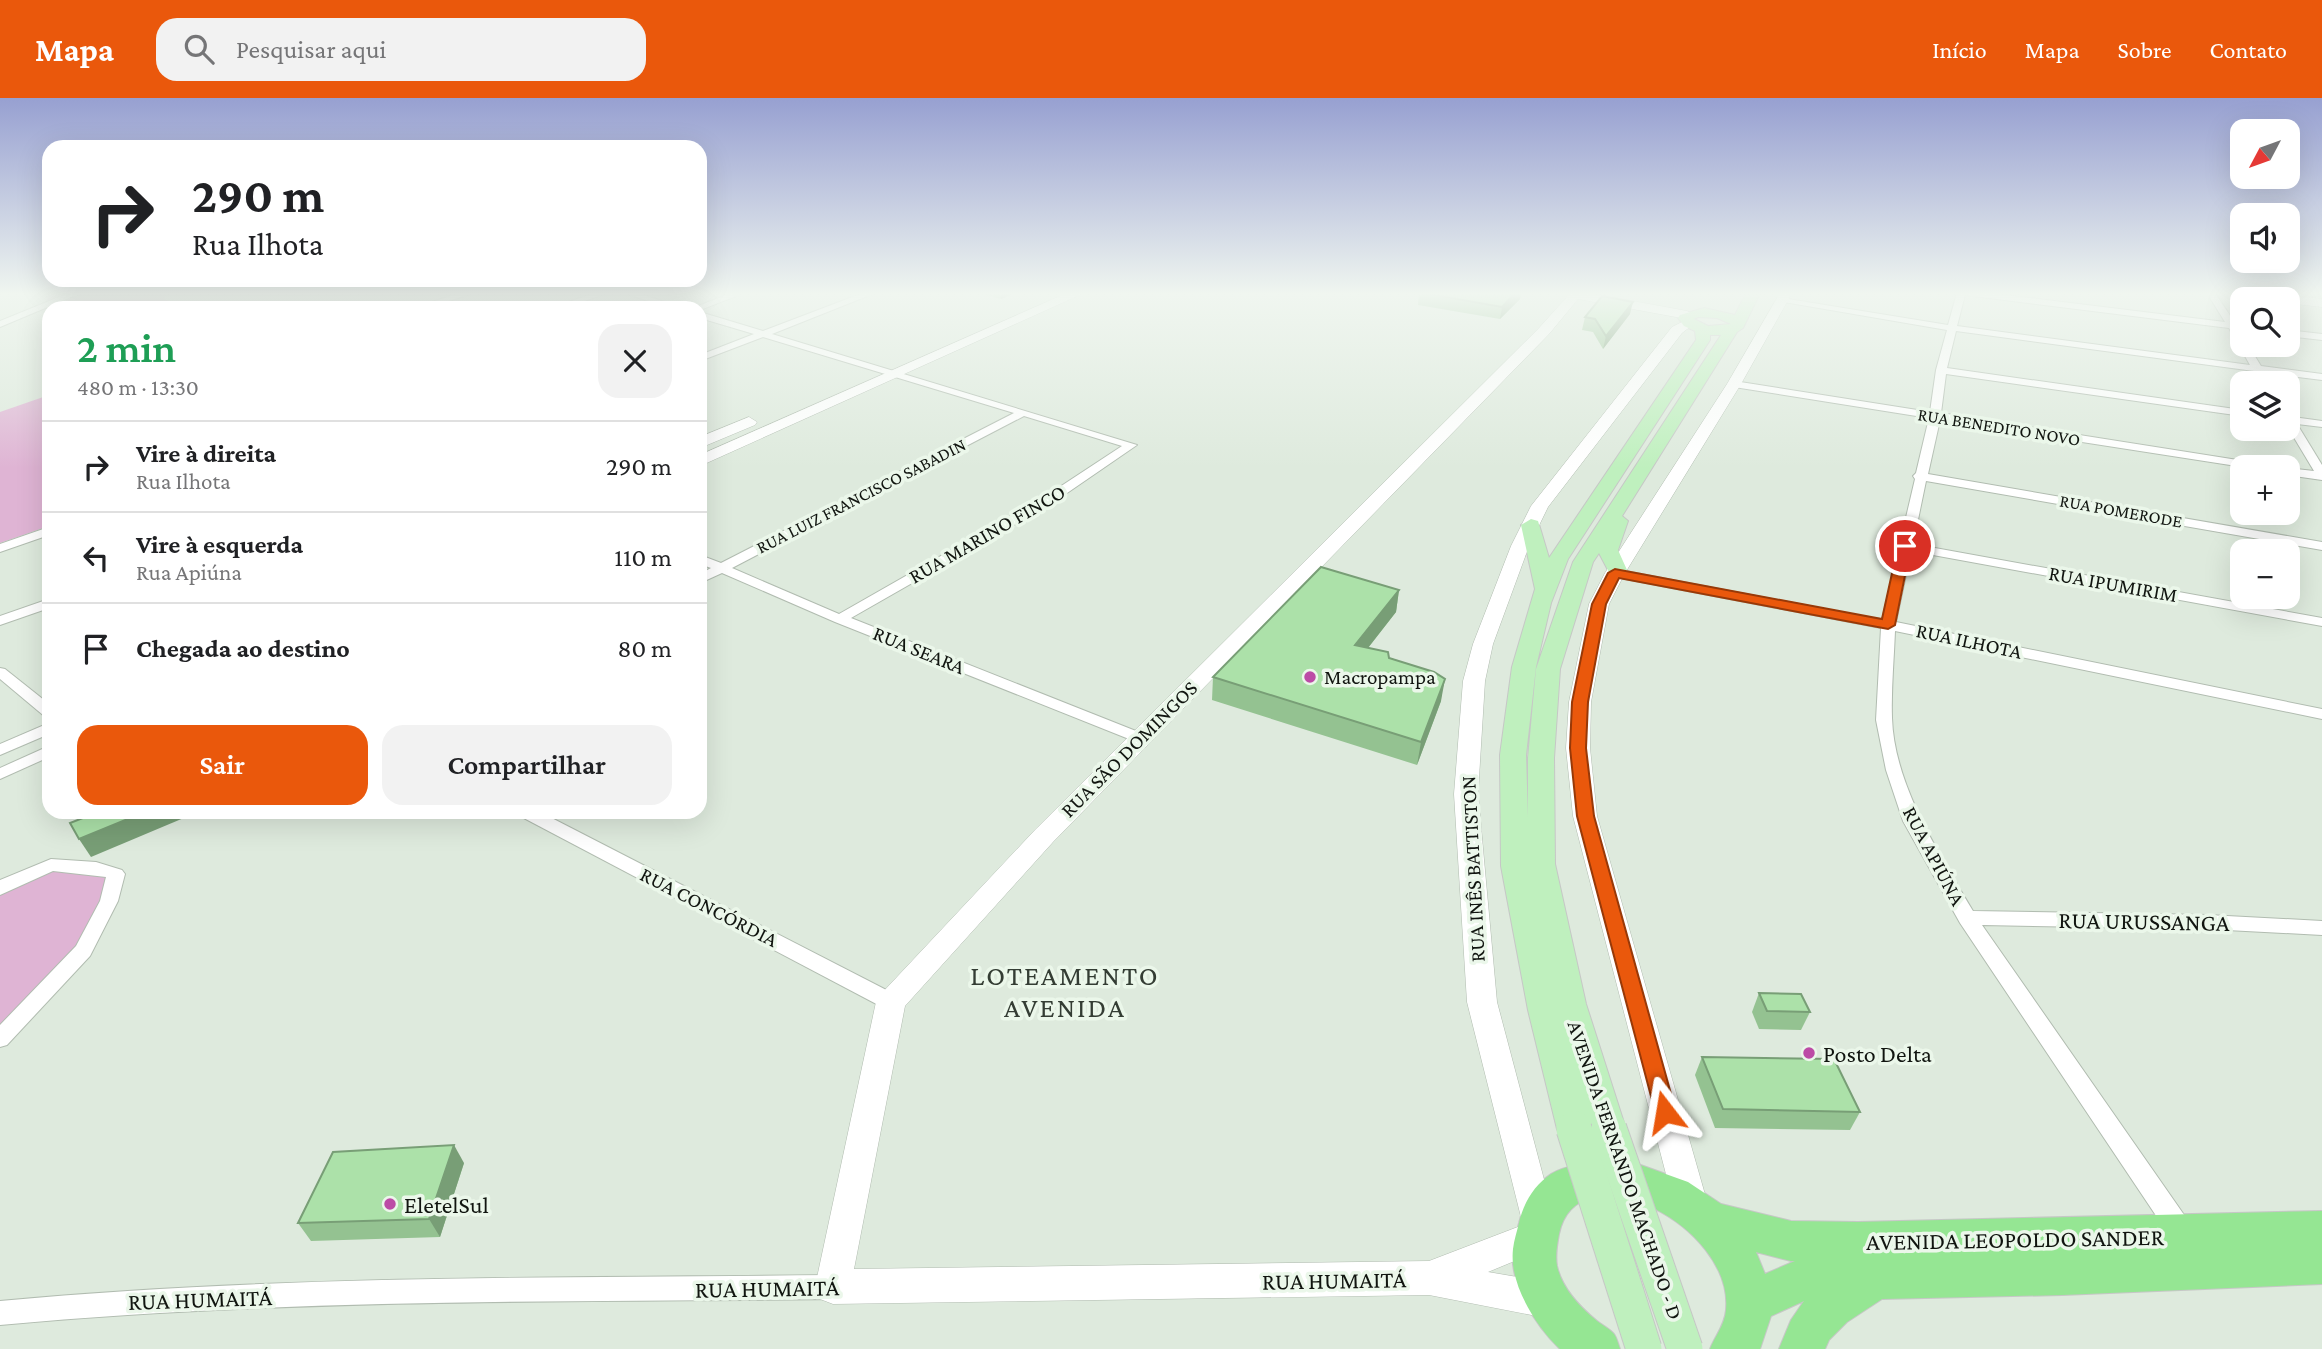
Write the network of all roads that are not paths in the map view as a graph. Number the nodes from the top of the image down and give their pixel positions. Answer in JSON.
{"nodes":[{"id":1,"x":821,"y":351,"type":"edge"},
{"id":2,"x":916,"y":351,"type":"edge"},
{"id":3,"x":947,"y":351,"type":"edge"},
{"id":4,"x":1524,"y":351,"type":"edge"},
{"id":5,"x":1660,"y":351,"type":"edge"},
{"id":6,"x":1695,"y":351,"type":"edge"},
{"id":7,"x":1717,"y":351,"type":"edge"},
{"id":8,"x":1753,"y":351,"type":"edge"},
{"id":9,"x":1945,"y":351,"type":"edge"},
{"id":10,"x":2126,"y":351,"type":"edge"},
{"id":11,"x":2251,"y":357,"type":"edge"},
{"id":12,"x":877,"y":368,"type":"junction"},
{"id":13,"x":2258,"y":369,"type":"junction"},
{"id":14,"x":1941,"y":370,"type":"junction"},
{"id":15,"x":896,"y":374,"type":"junction"},
{"id":16,"x":2322,"y":377,"type":"edge"},
{"id":17,"x":1734,"y":384,"type":"junction"},
{"id":18,"x":2230,"y":411,"type":"edge"},
{"id":19,"x":1023,"y":413,"type":"junction"},
{"id":20,"x":1935,"y":417,"type":"junction"},
{"id":21,"x":2300,"y":420,"type":"edge"},
{"id":22,"x":2322,"y":424,"type":"edge"},
{"id":23,"x":2300,"y":438,"type":"edge"},
{"id":24,"x":707,"y":440,"type":"edge"},
{"id":25,"x":707,"y":458,"type":"edge"},
{"id":26,"x":2230,"y":462,"type":"edge"},
{"id":27,"x":2300,"y":472,"type":"edge"},
{"id":28,"x":2322,"y":475,"type":"edge"},
{"id":29,"x":1919,"y":476,"type":"junction"},
{"id":30,"x":1626,"y":491,"type":"junction"},
{"id":31,"x":1531,"y":525,"type":"junction"},
{"id":32,"x":42,"y":533,"type":"edge"},
{"id":33,"x":1905,"y":546,"type":"junction"},
{"id":34,"x":2322,"y":546,"type":"edge"},
{"id":35,"x":0,"y":548,"type":"edge"},
{"id":36,"x":707,"y":562,"type":"edge"},
{"id":37,"x":721,"y":568,"type":"junction"},
{"id":38,"x":1616,"y":572,"type":"junction"},
{"id":39,"x":707,"y":575,"type":"edge"},
{"id":40,"x":1546,"y":589,"type":"junction"},
{"id":41,"x":42,"y":606,"type":"edge"},
{"id":42,"x":839,"y":618,"type":"junction"},
{"id":43,"x":0,"y":621,"type":"edge"},
{"id":44,"x":2322,"y":622,"type":"edge"},
{"id":45,"x":1888,"y":625,"type":"junction"},
{"id":46,"x":0,"y":671,"type":"edge"},
{"id":47,"x":42,"y":706,"type":"edge"},
{"id":48,"x":2322,"y":714,"type":"edge"},
{"id":49,"x":42,"y":731,"type":"edge"},
{"id":50,"x":1140,"y":738,"type":"junction"},
{"id":51,"x":0,"y":750,"type":"edge"},
{"id":52,"x":42,"y":754,"type":"edge"},
{"id":53,"x":0,"y":774,"type":"edge"},
{"id":54,"x":539,"y":819,"type":"edge"},
{"id":55,"x":0,"y":888,"type":"edge"},
{"id":56,"x":1967,"y":918,"type":"junction"},
{"id":57,"x":2322,"y":928,"type":"edge"},
{"id":58,"x":891,"y":1002,"type":"junction"},
{"id":59,"x":0,"y":1039,"type":"edge"},
{"id":60,"x":1592,"y":1129,"type":"junction"},
{"id":61,"x":1701,"y":1213,"type":"junction"},
{"id":62,"x":1536,"y":1229,"type":"junction"},
{"id":63,"x":2322,"y":1231,"type":"edge"},
{"id":64,"x":2183,"y":1235,"type":"junction"},
{"id":65,"x":2322,"y":1263,"type":"edge"},
{"id":66,"x":1429,"y":1278,"type":"junction"},
{"id":67,"x":1876,"y":1278,"type":"junction"},
{"id":68,"x":833,"y":1287,"type":"junction"},
{"id":69,"x":0,"y":1313,"type":"edge"},
{"id":70,"x":1748,"y":1331,"type":"edge"},
{"id":71,"x":1575,"y":1333,"type":"edge"},
{"id":72,"x":1644,"y":1349,"type":"edge"},
{"id":73,"x":1685,"y":1349,"type":"edge"},
{"id":74,"x":1802,"y":1349,"type":"edge"}],
"edges":[{"from":1,"to":12,"type":"street"},
{"from":2,"to":12,"type":"street"},
{"from":3,"to":15,"type":"street"},
{"from":4,"to":50,"type":"street","name":"RUA SÃO DOMINGOS"},
{"from":5,"to":31,"type":"street","name":"RUA INÊS BATTISTON"},
{"from":6,"to":40,"type":"main road","name":"AVENIDA FERNANDO MACHADO - D"},
{"from":7,"to":30,"type":"main road","name":"AVENIDA FERNANDO MACHADO - D"},
{"from":8,"to":17,"type":"street"},
{"from":9,"to":14,"type":"street","name":"RUA APIÚNA"},
{"from":10,"to":13,"type":"street"},
{"from":11,"to":13,"type":"street"},
{"from":12,"to":15,"type":"street"},
{"from":12,"to":24,"type":"street"},
{"from":13,"to":16,"type":"street"},
{"from":14,"to":18,"type":"street"},
{"from":14,"to":20,"type":"street","name":"RUA APIÚNA"},
{"from":15,"to":19,"type":"street"},
{"from":15,"to":25,"type":"street"},
{"from":17,"to":20,"type":"street","name":"RUA BENEDITO NOVO"},
{"from":17,"to":38,"type":"street"},
{"from":19,"to":37,"type":"street","name":"RUA LUIZ FRANCISCO SABADIN"},
{"from":19,"to":42,"type":"street","name":"RUA MARINO FINCO"},
{"from":20,"to":26,"type":"street","name":"RUA BENEDITO NOVO"},
{"from":20,"to":29,"type":"street","name":"RUA APIÚNA"},
{"from":21,"to":22,"type":"street"},
{"from":23,"to":28,"type":"street"},
{"from":27,"to":28,"type":"street"},
{"from":29,"to":33,"type":"street","name":"RUA APIÚNA"},
{"from":29,"to":34,"type":"street","name":"RUA POMERODE"},
{"from":30,"to":38,"type":"main road"},
{"from":30,"to":60,"type":"main road","name":"AVENIDA FERNANDO MACHADO - D"},
{"from":31,"to":40,"type":"main road"},
{"from":31,"to":62,"type":"street","name":"RUA INÊS BATTISTON"},
{"from":32,"to":35,"type":"street"},
{"from":33,"to":44,"type":"street","name":"RUA IPUMIRIM"},
{"from":33,"to":45,"type":"street","name":"RUA APIÚNA"},
{"from":36,"to":37,"type":"street","name":"RUA SEARA"},
{"from":37,"to":39,"type":"street","name":"RUA LUIZ FRANCISCO SABADIN"},
{"from":37,"to":42,"type":"street","name":"RUA SEARA"},
{"from":38,"to":45,"type":"street","name":"RUA ILHOTA"},
{"from":38,"to":61,"type":"street"},
{"from":40,"to":60,"type":"main road","name":"AVENIDA FERNANDO MACHADO - D"},
{"from":41,"to":43,"type":"street"},
{"from":42,"to":50,"type":"street","name":"RUA SEARA"},
{"from":45,"to":48,"type":"street","name":"RUA ILHOTA"},
{"from":45,"to":56,"type":"street","name":"RUA APIÚNA"},
{"from":46,"to":47,"type":"street"},
{"from":49,"to":51,"type":"street"},
{"from":50,"to":58,"type":"street","name":"RUA SÃO DOMINGOS"},
{"from":52,"to":53,"type":"street"},
{"from":54,"to":58,"type":"street","name":"RUA CONCÓRDIA"},
{"from":55,"to":59,"type":"street"},
{"from":56,"to":57,"type":"street","name":"RUA URUSSANGA"},
{"from":56,"to":64,"type":"street","name":"RUA APIÚNA"},
{"from":58,"to":68,"type":"street"},
{"from":60,"to":72,"type":"main road","name":"AVENIDA FERNANDO MACHADO - D","bridge":true},
{"from":60,"to":73,"type":"main road","name":"AVENIDA FERNANDO MACHADO - D","bridge":true},
{"from":61,"to":62,"type":"highway"},
{"from":61,"to":64,"type":"highway","name":"AVENIDA LEOPOLDO SANDER"},
{"from":61,"to":70,"type":"highway"},
{"from":62,"to":66,"type":"street","name":"RUA HUMAITÁ"},
{"from":62,"to":71,"type":"highway"},
{"from":63,"to":64,"type":"highway","name":"AVENIDA LEOPOLDO SANDER"},
{"from":65,"to":67,"type":"highway","name":"AVENIDA LEOPOLDO SANDER"},
{"from":66,"to":68,"type":"street","name":"RUA HUMAITÁ"},
{"from":66,"to":71,"type":"street","name":"RUA HUMAITÁ"},
{"from":67,"to":70,"type":"highway","name":"AVENIDA LEOPOLDO SANDER"},
{"from":67,"to":74,"type":"highway"},
{"from":68,"to":69,"type":"street","name":"RUA HUMAITÁ"}]}
